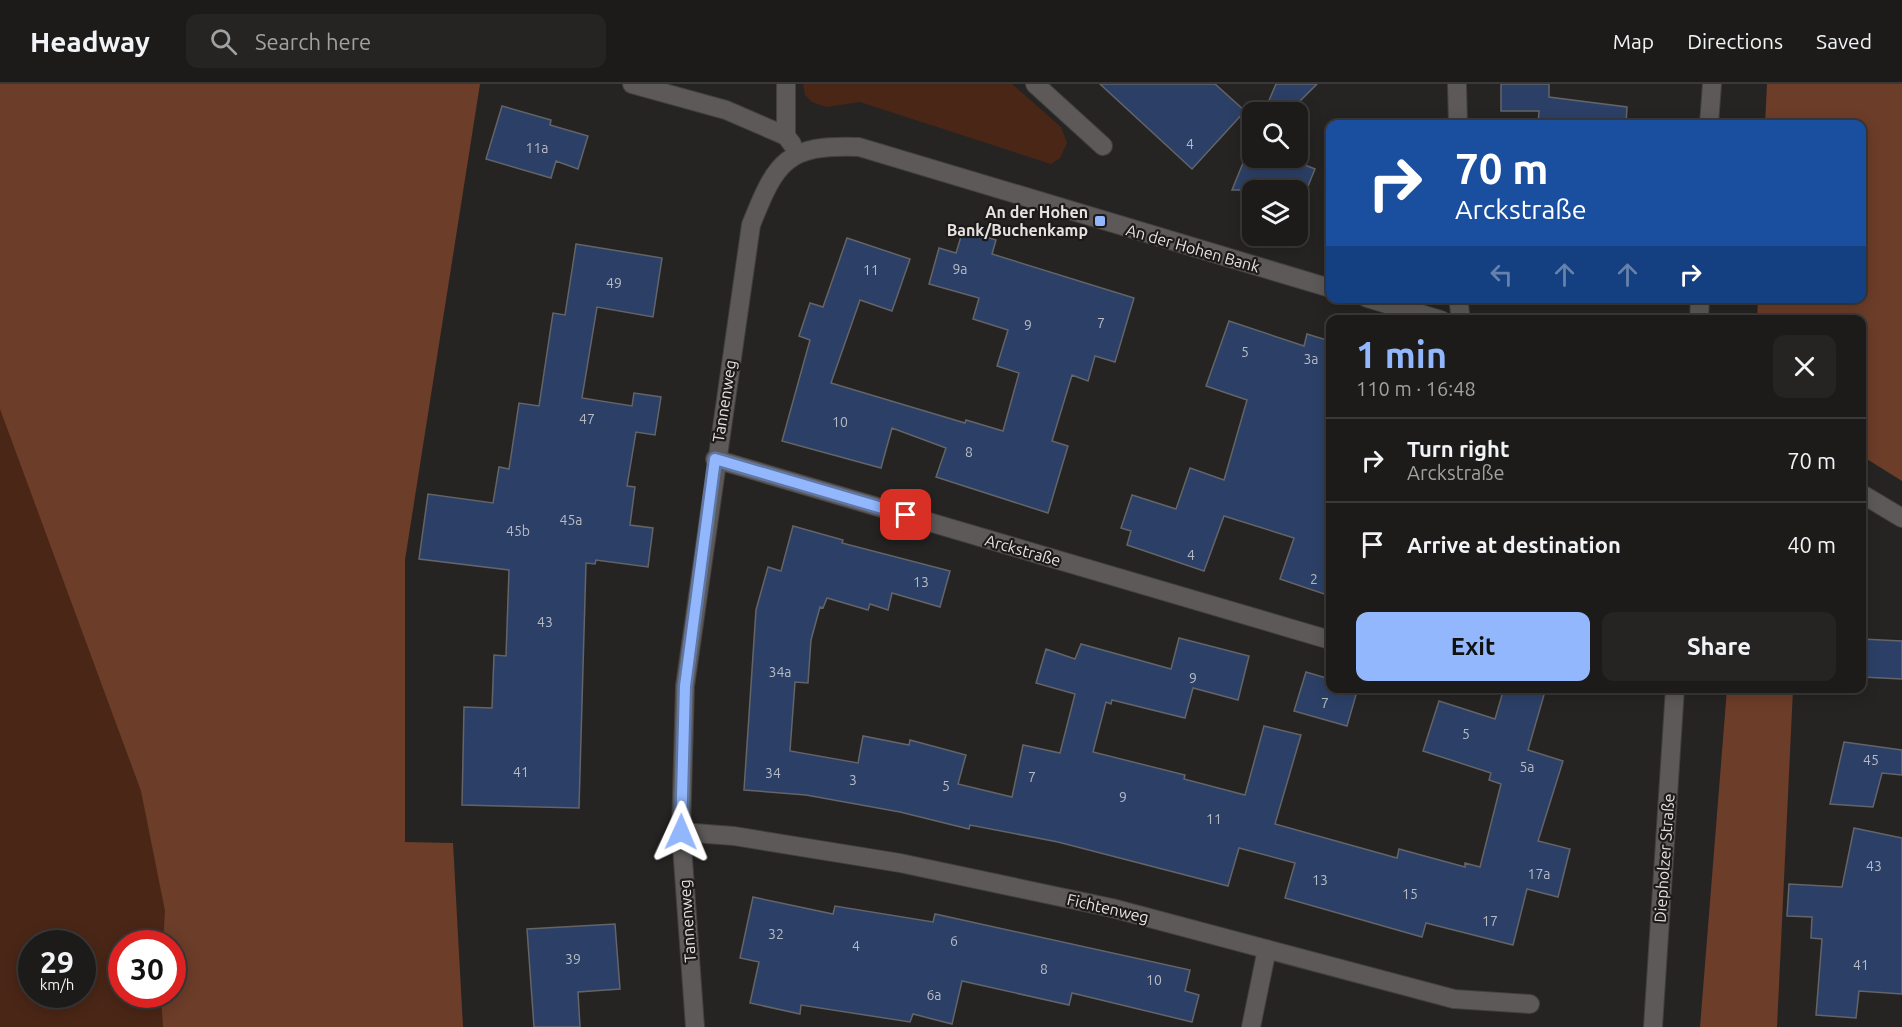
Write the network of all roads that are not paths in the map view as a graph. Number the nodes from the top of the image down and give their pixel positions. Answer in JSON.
{"nodes":[{"id":1,"x":632,"y":84,"type":"edge"},
{"id":2,"x":786,"y":84,"type":"edge"},
{"id":3,"x":1035,"y":84,"type":"edge"},
{"id":4,"x":1457,"y":84,"type":"edge"},
{"id":5,"x":1712,"y":84,"type":"edge"},
{"id":6,"x":1458,"y":120,"type":"edge"},
{"id":7,"x":1709,"y":120,"type":"edge"},
{"id":8,"x":786,"y":136,"type":"junction"},
{"id":9,"x":1103,"y":146,"type":"dead end"},
{"id":10,"x":799,"y":152,"type":"junction"},
{"id":11,"x":1326,"y":287,"type":"edge"},
{"id":12,"x":1384,"y":303,"type":"edge"},
{"id":13,"x":1424,"y":315,"type":"edge"},
{"id":14,"x":715,"y":459,"type":"junction"},
{"id":15,"x":1866,"y":496,"type":"edge"},
{"id":16,"x":1902,"y":518,"type":"edge"},
{"id":17,"x":1326,"y":639,"type":"edge"},
{"id":18,"x":1675,"y":693,"type":"edge"},
{"id":19,"x":681,"y":832,"type":"junction"},
{"id":20,"x":1267,"y":949,"type":"junction"},
{"id":21,"x":1530,"y":1004,"type":"dead end"},
{"id":22,"x":695,"y":1027,"type":"edge"},
{"id":23,"x":1251,"y":1027,"type":"edge"},
{"id":24,"x":1653,"y":1027,"type":"edge"}],
"edges":[{"from":1,"to":8,"type":"street"},
{"from":2,"to":8,"type":"street"},
{"from":3,"to":9,"type":"street"},
{"from":4,"to":6,"type":"street"},
{"from":5,"to":7,"type":"street"},
{"from":8,"to":10,"type":"street"},
{"from":10,"to":11,"type":"street","name":"An der Hohen Bank"},
{"from":10,"to":14,"type":"street","name":"Tannenweg"},
{"from":12,"to":13,"type":"street"},
{"from":14,"to":17,"type":"street","name":"Arckstraße"},
{"from":14,"to":19,"type":"street","name":"Tannenweg"},
{"from":15,"to":16,"type":"street"},
{"from":18,"to":24,"type":"street","name":"Diepholzer Straße"},
{"from":19,"to":20,"type":"street","name":"Fichtenweg"},
{"from":19,"to":22,"type":"street","name":"Tannenweg"},
{"from":20,"to":21,"type":"street","name":"Fichtenweg"},
{"from":20,"to":23,"type":"street"}]}
